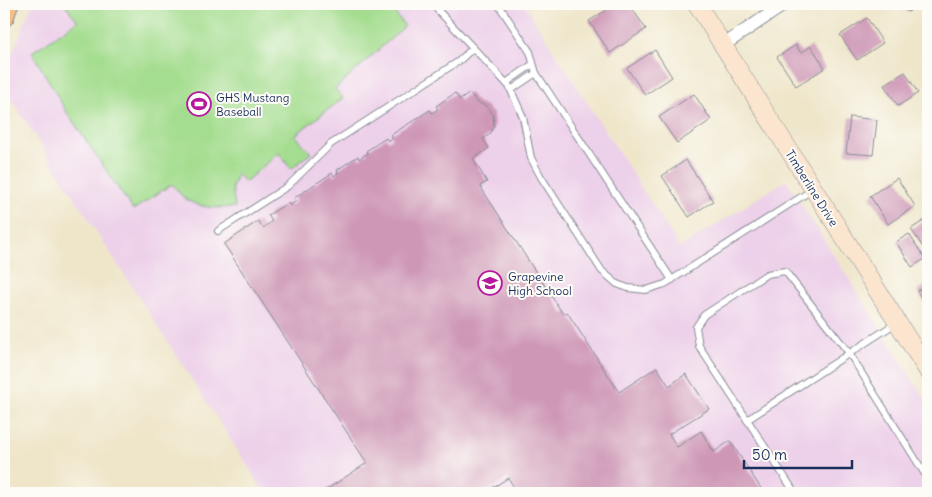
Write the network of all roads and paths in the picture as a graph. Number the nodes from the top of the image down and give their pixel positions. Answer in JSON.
{"nodes":[{"id":1,"x":8,"y":4,"type":"edge"},
{"id":2,"x":432,"y":4,"type":"edge"},
{"id":3,"x":498,"y":4,"type":"edge"},
{"id":4,"x":697,"y":4,"type":"edge"},
{"id":5,"x":785,"y":4,"type":"edge"},
{"id":6,"x":4,"y":16,"type":"edge"},
{"id":7,"x":722,"y":46,"type":"junction"},
{"id":8,"x":473,"y":48,"type":"junction"},
{"id":9,"x":533,"y":64,"type":"junction"},
{"id":10,"x":536,"y":73,"type":"junction"},
{"id":11,"x":506,"y":83,"type":"junction"},
{"id":12,"x":511,"y":90,"type":"junction"},
{"id":13,"x":813,"y":189,"type":"junction"},
{"id":14,"x":218,"y":231,"type":"dead end"},
{"id":15,"x":672,"y":280,"type":"junction"},
{"id":16,"x":897,"y":322,"type":"junction"},
{"id":17,"x":849,"y":353,"type":"junction"},
{"id":18,"x":928,"y":372,"type":"edge"},
{"id":19,"x":747,"y":420,"type":"junction"},
{"id":20,"x":928,"y":479,"type":"edge"},
{"id":21,"x":795,"y":493,"type":"edge"}],
"edges":[{"from":1,"to":6,"type":"main road"},
{"from":2,"to":8,"type":"lane"},
{"from":3,"to":9,"type":"lane"},
{"from":4,"to":7,"type":"street","name":"Timberline Drive"},
{"from":5,"to":7,"type":"street"},
{"from":7,"to":13,"type":"street","name":"Timberline Drive"},
{"from":8,"to":11,"type":"lane"},
{"from":8,"to":14,"type":"lane"},
{"from":9,"to":10,"type":"lane"},
{"from":9,"to":11,"type":"lane"},
{"from":10,"to":12,"type":"lane"},
{"from":10,"to":15,"type":"lane"},
{"from":11,"to":12,"type":"lane"},
{"from":12,"to":15,"type":"lane"},
{"from":13,"to":15,"type":"lane"},
{"from":13,"to":16,"type":"street","name":"Timberline Drive"},
{"from":16,"to":17,"type":"lane"},
{"from":16,"to":18,"type":"street","name":"Timberline Drive"},
{"from":17,"to":19,"type":"lane"},
{"from":17,"to":19,"type":"lane"},
{"from":17,"to":20,"type":"lane"},
{"from":19,"to":21,"type":"lane"}]}
